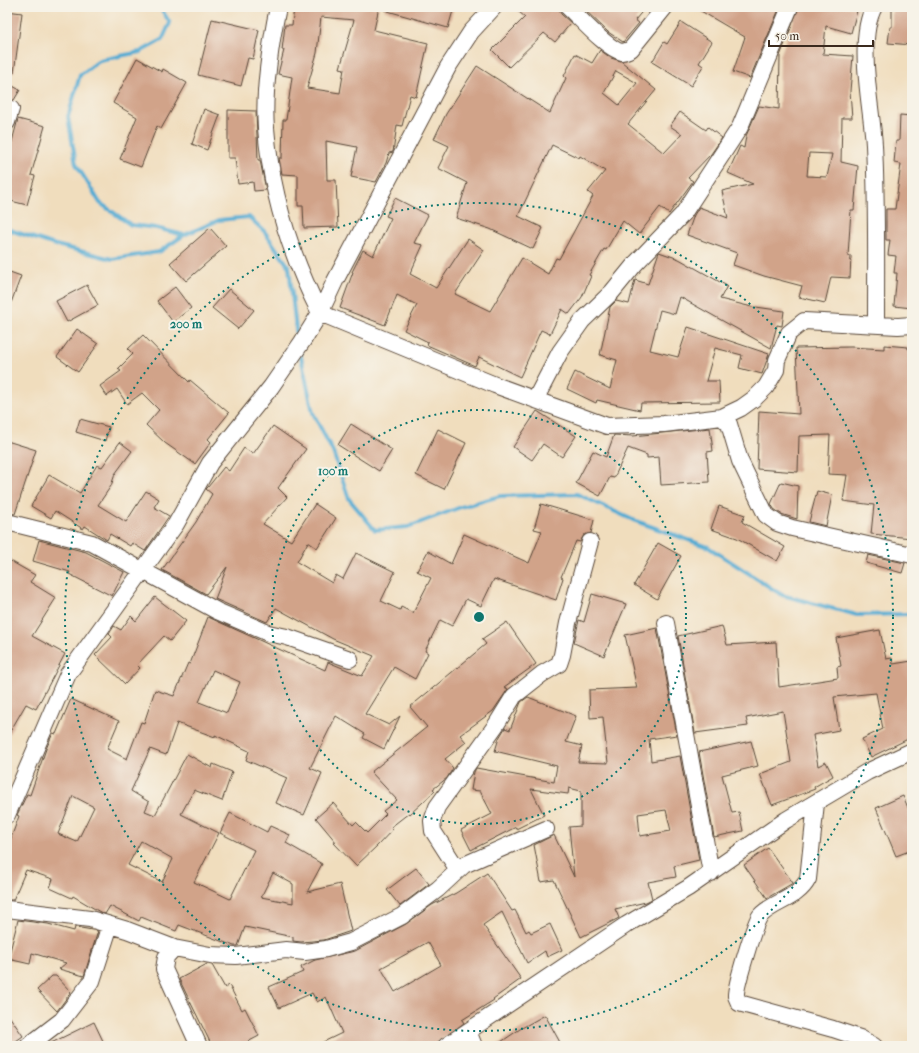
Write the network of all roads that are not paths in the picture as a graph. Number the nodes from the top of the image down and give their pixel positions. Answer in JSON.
{"nodes":[{"id":1,"x":278,"y":7,"type":"edge"},
{"id":2,"x":494,"y":7,"type":"edge"},
{"id":3,"x":568,"y":7,"type":"edge"},
{"id":4,"x":665,"y":7,"type":"edge"},
{"id":5,"x":790,"y":7,"type":"edge"},
{"id":6,"x":874,"y":7,"type":"edge"},
{"id":7,"x":320,"y":313,"type":"junction"},
{"id":8,"x":876,"y":325,"type":"junction"},
{"id":9,"x":912,"y":325,"type":"edge"},
{"id":10,"x":535,"y":400,"type":"junction"},
{"id":11,"x":722,"y":417,"type":"junction"},
{"id":12,"x":7,"y":522,"type":"edge"},
{"id":13,"x":590,"y":542,"type":"dead end"},
{"id":14,"x":912,"y":555,"type":"edge"},
{"id":15,"x":142,"y":572,"type":"junction"},
{"id":16,"x":666,"y":623,"type":"dead end"},
{"id":17,"x":350,"y":659,"type":"dead end"},
{"id":18,"x":912,"y":751,"type":"edge"},
{"id":19,"x":816,"y":803,"type":"junction"},
{"id":20,"x":7,"y":814,"type":"edge"},
{"id":21,"x":546,"y":829,"type":"dead end"},
{"id":22,"x":458,"y":870,"type":"junction"},
{"id":23,"x":711,"y":873,"type":"junction"},
{"id":24,"x":7,"y":909,"type":"edge"},
{"id":25,"x":110,"y":925,"type":"junction"},
{"id":26,"x":174,"y":948,"type":"junction"},
{"id":27,"x":471,"y":1039,"type":"edge"},
{"id":28,"x":28,"y":1046,"type":"edge"},
{"id":29,"x":199,"y":1046,"type":"edge"},
{"id":30,"x":446,"y":1046,"type":"edge"},
{"id":31,"x":874,"y":1046,"type":"edge"}],
"edges":[{"from":1,"to":7,"type":"street"},
{"from":2,"to":7,"type":"street"},
{"from":3,"to":4,"type":"street"},
{"from":5,"to":10,"type":"street"},
{"from":6,"to":8,"type":"street"},
{"from":7,"to":10,"type":"street"},
{"from":7,"to":15,"type":"street"},
{"from":8,"to":9,"type":"street"},
{"from":8,"to":11,"type":"street"},
{"from":10,"to":11,"type":"street"},
{"from":11,"to":14,"type":"street"},
{"from":12,"to":15,"type":"street"},
{"from":13,"to":22,"type":"street"},
{"from":15,"to":17,"type":"street"},
{"from":15,"to":20,"type":"street"},
{"from":16,"to":23,"type":"street"},
{"from":18,"to":19,"type":"street"},
{"from":19,"to":23,"type":"street"},
{"from":19,"to":31,"type":"street"},
{"from":21,"to":22,"type":"street"},
{"from":22,"to":26,"type":"street"},
{"from":23,"to":27,"type":"street"},
{"from":24,"to":25,"type":"street"},
{"from":25,"to":26,"type":"street"},
{"from":25,"to":28,"type":"street"},
{"from":26,"to":29,"type":"street"},
{"from":27,"to":30,"type":"street"}]}
